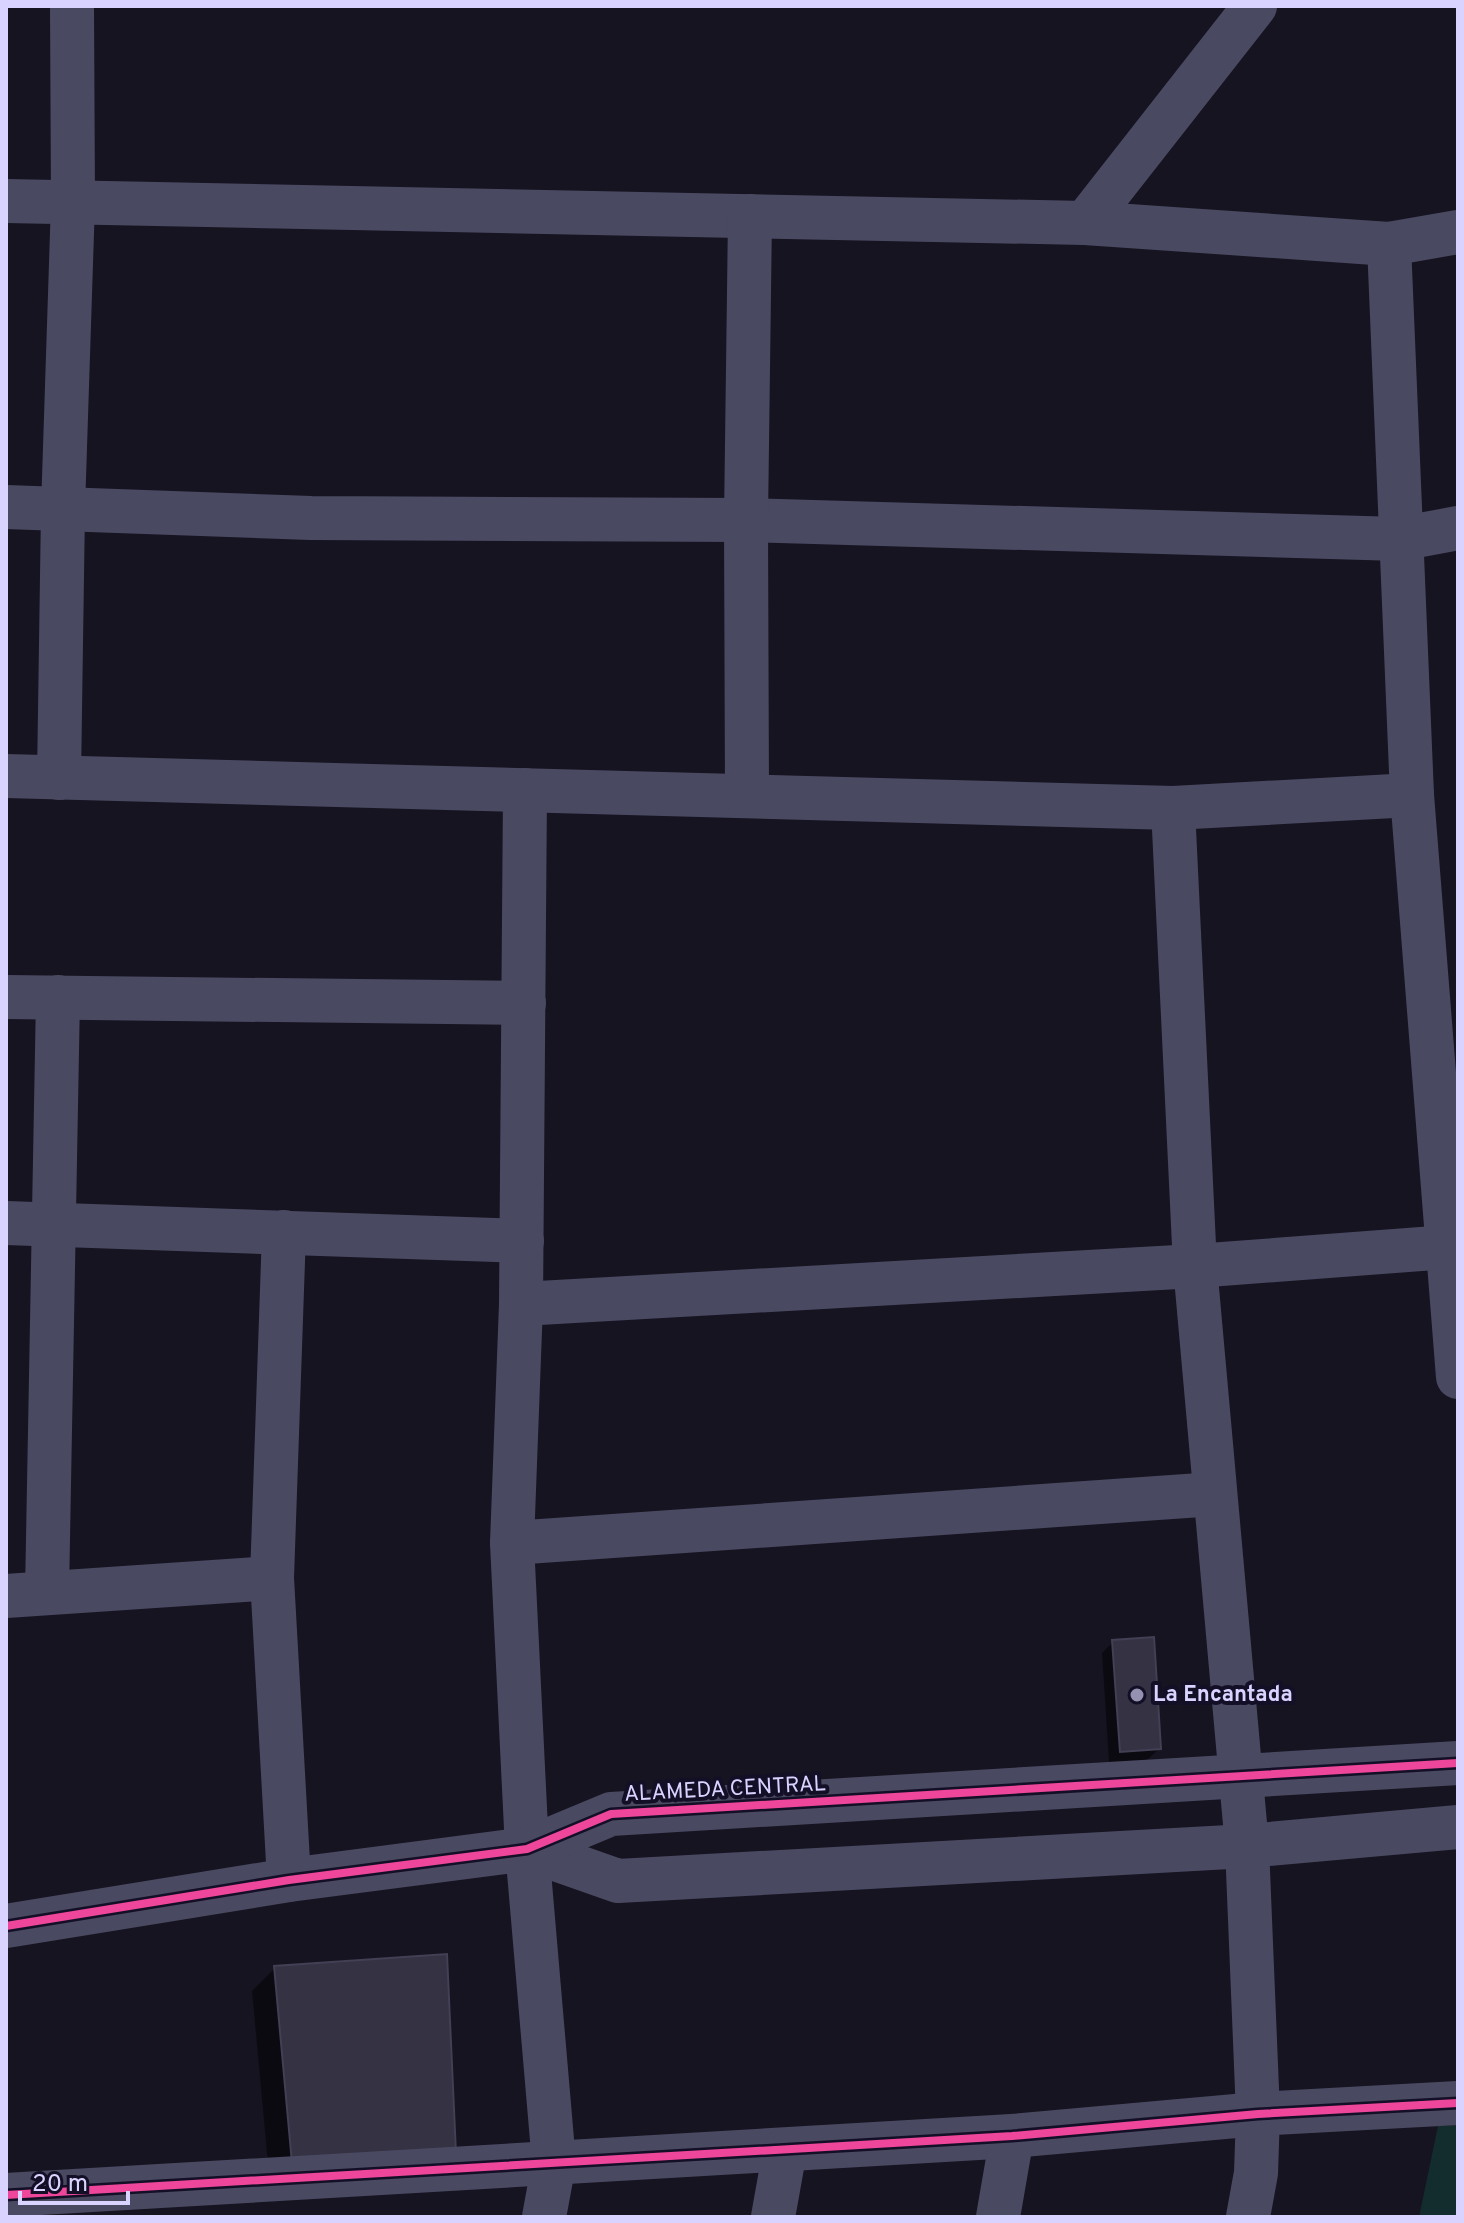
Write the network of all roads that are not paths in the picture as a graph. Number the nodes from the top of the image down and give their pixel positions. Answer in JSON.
{"nodes":[{"id":1,"x":72,"y":6,"type":"edge"},
{"id":2,"x":1255,"y":6,"type":"edge"},
{"id":3,"x":6,"y":201,"type":"edge"},
{"id":4,"x":73,"y":202,"type":"junction"},
{"id":5,"x":750,"y":216,"type":"junction"},
{"id":6,"x":1085,"y":223,"type":"junction"},
{"id":7,"x":1458,"y":232,"type":"edge"},
{"id":8,"x":1389,"y":244,"type":"junction"},
{"id":9,"x":6,"y":507,"type":"edge"},
{"id":10,"x":63,"y":509,"type":"junction"},
{"id":11,"x":746,"y":520,"type":"junction"},
{"id":12,"x":1458,"y":528,"type":"edge"},
{"id":13,"x":1399,"y":539,"type":"junction"},
{"id":14,"x":6,"y":776,"type":"edge"},
{"id":15,"x":59,"y":778,"type":"junction"},
{"id":16,"x":525,"y":790,"type":"junction"},
{"id":17,"x":1412,"y":795,"type":"junction"},
{"id":18,"x":747,"y":796,"type":"junction"},
{"id":19,"x":1173,"y":808,"type":"junction"},
{"id":20,"x":6,"y":997,"type":"edge"},
{"id":21,"x":58,"y":997,"type":"junction"},
{"id":22,"x":524,"y":1003,"type":"junction"},
{"id":23,"x":6,"y":1223,"type":"edge"},
{"id":24,"x":54,"y":1224,"type":"junction"},
{"id":25,"x":284,"y":1232,"type":"junction"},
{"id":26,"x":522,"y":1241,"type":"junction"},
{"id":27,"x":1448,"y":1247,"type":"junction"},
{"id":28,"x":1195,"y":1266,"type":"junction"},
{"id":29,"x":521,"y":1304,"type":"junction"},
{"id":30,"x":1458,"y":1377,"type":"edge"},
{"id":31,"x":1215,"y":1494,"type":"junction"},
{"id":32,"x":512,"y":1543,"type":"junction"},
{"id":33,"x":272,"y":1578,"type":"junction"},
{"id":34,"x":26,"y":1594,"type":"edge"},
{"id":35,"x":1458,"y":1763,"type":"edge"},
{"id":36,"x":1240,"y":1777,"type":"junction"},
{"id":37,"x":1458,"y":1827,"type":"edge"},
{"id":38,"x":1247,"y":1846,"type":"junction"},
{"id":39,"x":527,"y":1849,"type":"junction"},
{"id":40,"x":289,"y":1880,"type":"junction"},
{"id":41,"x":6,"y":1926,"type":"edge"},
{"id":42,"x":1458,"y":2103,"type":"edge"},
{"id":43,"x":1258,"y":2114,"type":"junction"},
{"id":44,"x":1012,"y":2136,"type":"junction"},
{"id":45,"x":785,"y":2150,"type":"junction"},
{"id":46,"x":554,"y":2163,"type":"junction"},
{"id":47,"x":6,"y":2195,"type":"edge"},
{"id":48,"x":212,"y":2200,"type":"edge"},
{"id":49,"x":544,"y":2217,"type":"edge"},
{"id":50,"x":773,"y":2217,"type":"edge"},
{"id":51,"x":998,"y":2217,"type":"edge"},
{"id":52,"x":1248,"y":2217,"type":"edge"}],
"edges":[{"from":1,"to":4,"type":"street"},
{"from":2,"to":6,"type":"street"},
{"from":3,"to":4,"type":"street"},
{"from":4,"to":5,"type":"street"},
{"from":4,"to":10,"type":"street"},
{"from":5,"to":6,"type":"street"},
{"from":5,"to":11,"type":"street"},
{"from":6,"to":8,"type":"street"},
{"from":7,"to":8,"type":"street"},
{"from":8,"to":13,"type":"street"},
{"from":9,"to":10,"type":"street"},
{"from":10,"to":11,"type":"street"},
{"from":10,"to":15,"type":"street"},
{"from":11,"to":13,"type":"street"},
{"from":11,"to":18,"type":"street"},
{"from":12,"to":13,"type":"street"},
{"from":13,"to":17,"type":"street"},
{"from":14,"to":15,"type":"street"},
{"from":15,"to":16,"type":"street"},
{"from":16,"to":18,"type":"street"},
{"from":16,"to":22,"type":"street"},
{"from":17,"to":19,"type":"street"},
{"from":17,"to":27,"type":"street"},
{"from":18,"to":19,"type":"street"},
{"from":19,"to":28,"type":"street"},
{"from":20,"to":21,"type":"street"},
{"from":21,"to":22,"type":"street"},
{"from":21,"to":24,"type":"street"},
{"from":22,"to":26,"type":"street"},
{"from":23,"to":24,"type":"street"},
{"from":24,"to":25,"type":"street"},
{"from":24,"to":34,"type":"street"},
{"from":25,"to":26,"type":"street"},
{"from":25,"to":33,"type":"street"},
{"from":26,"to":29,"type":"street"},
{"from":27,"to":28,"type":"street"},
{"from":27,"to":30,"type":"street"},
{"from":28,"to":29,"type":"street"},
{"from":28,"to":31,"type":"street"},
{"from":29,"to":32,"type":"street"},
{"from":31,"to":32,"type":"street"},
{"from":31,"to":36,"type":"street"},
{"from":32,"to":39,"type":"street"},
{"from":33,"to":34,"type":"street"},
{"from":33,"to":40,"type":"street"},
{"from":35,"to":36,"type":"street","name":"ALAMEDA CENTRAL"},
{"from":36,"to":38,"type":"street"},
{"from":36,"to":39,"type":"street","name":"ALAMEDA CENTRAL"},
{"from":37,"to":38,"type":"street","name":"ALAMEDA CENTRAL"},
{"from":38,"to":39,"type":"street","name":"ALAMEDA CENTRAL"},
{"from":38,"to":43,"type":"street"},
{"from":39,"to":40,"type":"street","name":"ALAMEDA CENTRAL"},
{"from":39,"to":46,"type":"street"},
{"from":40,"to":41,"type":"street","name":"ALAMEDA CENTRAL"},
{"from":42,"to":43,"type":"street"},
{"from":43,"to":44,"type":"street"},
{"from":43,"to":52,"type":"street"},
{"from":44,"to":45,"type":"street"},
{"from":44,"to":51,"type":"street"},
{"from":45,"to":46,"type":"street"},
{"from":45,"to":50,"type":"street"},
{"from":46,"to":48,"type":"street"},
{"from":46,"to":49,"type":"street"},
{"from":47,"to":48,"type":"street"}]}
